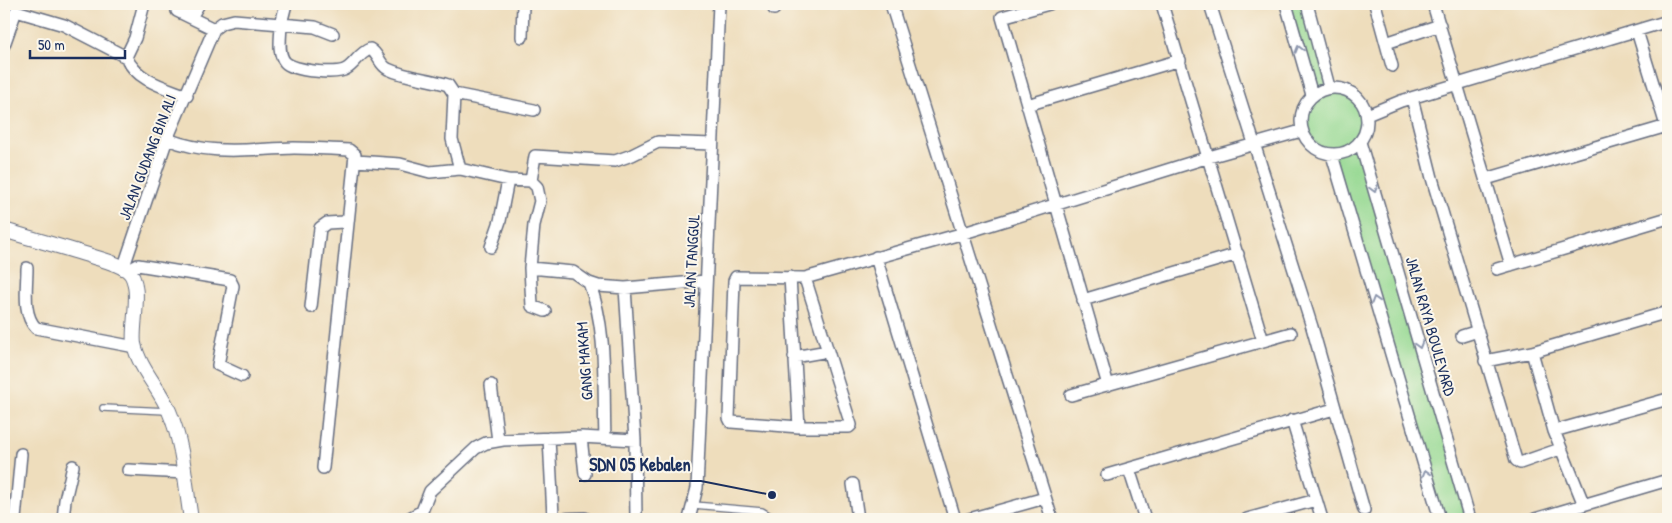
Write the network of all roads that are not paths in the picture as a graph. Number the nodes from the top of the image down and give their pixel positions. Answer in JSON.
{"nodes":[{"id":1,"x":144,"y":4,"type":"edge"},
{"id":2,"x":199,"y":4,"type":"edge"},
{"id":3,"x":286,"y":4,"type":"edge"},
{"id":4,"x":523,"y":4,"type":"edge"},
{"id":5,"x":719,"y":4,"type":"edge"},
{"id":6,"x":891,"y":4,"type":"edge"},
{"id":7,"x":1049,"y":4,"type":"edge"},
{"id":8,"x":1162,"y":4,"type":"edge"},
{"id":9,"x":1210,"y":4,"type":"edge"},
{"id":10,"x":1286,"y":4,"type":"edge"},
{"id":11,"x":1307,"y":4,"type":"edge"},
{"id":12,"x":1375,"y":4,"type":"edge"},
{"id":13,"x":1433,"y":4,"type":"edge"},
{"id":14,"x":177,"y":11,"type":"dead end"},
{"id":15,"x":192,"y":17,"type":"junction"},
{"id":16,"x":1668,"y":22,"type":"edge"},
{"id":17,"x":280,"y":24,"type":"junction"},
{"id":18,"x":1440,"y":25,"type":"junction"},
{"id":19,"x":214,"y":28,"type":"junction"},
{"id":20,"x":1637,"y":31,"type":"junction"},
{"id":21,"x":333,"y":34,"type":"dead end"},
{"id":22,"x":522,"y":37,"type":"dead end"},
{"id":23,"x":1386,"y":43,"type":"junction"},
{"id":24,"x":4,"y":46,"type":"edge"},
{"id":25,"x":126,"y":57,"type":"junction"},
{"id":26,"x":1180,"y":60,"type":"junction"},
{"id":27,"x":1392,"y":66,"type":"dead end"},
{"id":28,"x":1458,"y":85,"type":"junction"},
{"id":29,"x":1329,"y":87,"type":"junction"},
{"id":30,"x":454,"y":94,"type":"junction"},
{"id":31,"x":1312,"y":94,"type":"junction"},
{"id":32,"x":187,"y":96,"type":"junction"},
{"id":33,"x":1412,"y":98,"type":"junction"},
{"id":34,"x":1027,"y":105,"type":"junction"},
{"id":35,"x":534,"y":110,"type":"dead end"},
{"id":36,"x":1367,"y":115,"type":"junction"},
{"id":37,"x":1667,"y":129,"type":"edge"},
{"id":38,"x":1301,"y":131,"type":"junction"},
{"id":39,"x":167,"y":139,"type":"junction"},
{"id":40,"x":1360,"y":142,"type":"junction"},
{"id":41,"x":712,"y":144,"type":"junction"},
{"id":42,"x":1254,"y":145,"type":"junction"},
{"id":43,"x":1332,"y":155,"type":"junction"},
{"id":44,"x":1209,"y":157,"type":"junction"},
{"id":45,"x":356,"y":161,"type":"junction"},
{"id":46,"x":460,"y":168,"type":"junction"},
{"id":47,"x":1486,"y":179,"type":"junction"},
{"id":48,"x":508,"y":180,"type":"junction"},
{"id":49,"x":531,"y":181,"type":"junction"},
{"id":50,"x":1055,"y":203,"type":"junction"},
{"id":51,"x":348,"y":218,"type":"junction"},
{"id":52,"x":1668,"y":218,"type":"edge"},
{"id":53,"x":4,"y":230,"type":"edge"},
{"id":54,"x":964,"y":233,"type":"junction"},
{"id":55,"x":491,"y":247,"type":"dead end"},
{"id":56,"x":1238,"y":254,"type":"junction"},
{"id":57,"x":876,"y":257,"type":"junction"},
{"id":58,"x":1511,"y":264,"type":"junction"},
{"id":59,"x":27,"y":268,"type":"dead end"},
{"id":60,"x":530,"y":268,"type":"junction"},
{"id":61,"x":1497,"y":269,"type":"dead end"},
{"id":62,"x":125,"y":270,"type":"junction"},
{"id":63,"x":790,"y":277,"type":"junction"},
{"id":64,"x":805,"y":278,"type":"junction"},
{"id":65,"x":706,"y":281,"type":"junction"},
{"id":66,"x":589,"y":283,"type":"junction"},
{"id":67,"x":625,"y":288,"type":"junction"},
{"id":68,"x":1083,"y":300,"type":"junction"},
{"id":69,"x":311,"y":307,"type":"dead end"},
{"id":70,"x":544,"y":311,"type":"dead end"},
{"id":71,"x":1668,"y":312,"type":"edge"},
{"id":72,"x":1478,"y":331,"type":"junction"},
{"id":73,"x":1291,"y":332,"type":"dead end"},
{"id":74,"x":1462,"y":336,"type":"dead end"},
{"id":75,"x":1263,"y":341,"type":"junction"},
{"id":76,"x":135,"y":347,"type":"junction"},
{"id":77,"x":828,"y":351,"type":"junction"},
{"id":78,"x":1532,"y":352,"type":"junction"},
{"id":79,"x":794,"y":357,"type":"junction"},
{"id":80,"x":1486,"y":361,"type":"junction"},
{"id":81,"x":242,"y":376,"type":"dead end"},
{"id":82,"x":491,"y":385,"type":"dead end"},
{"id":83,"x":1108,"y":385,"type":"junction"},
{"id":84,"x":1071,"y":395,"type":"dead end"},
{"id":85,"x":1668,"y":399,"type":"edge"},
{"id":86,"x":103,"y":408,"type":"dead end"},
{"id":87,"x":1334,"y":409,"type":"junction"},
{"id":88,"x":169,"y":411,"type":"junction"},
{"id":89,"x":1292,"y":420,"type":"junction"},
{"id":90,"x":799,"y":427,"type":"junction"},
{"id":91,"x":1554,"y":431,"type":"junction"},
{"id":92,"x":581,"y":437,"type":"junction"},
{"id":93,"x":549,"y":438,"type":"junction"},
{"id":94,"x":605,"y":438,"type":"junction"},
{"id":95,"x":636,"y":440,"type":"junction"},
{"id":96,"x":498,"y":441,"type":"junction"},
{"id":97,"x":1560,"y":449,"type":"junction"},
{"id":98,"x":22,"y":454,"type":"dead end"},
{"id":99,"x":73,"y":466,"type":"dead end"},
{"id":100,"x":323,"y":468,"type":"dead end"},
{"id":101,"x":1130,"y":469,"type":"junction"},
{"id":102,"x":128,"y":470,"type":"dead end"},
{"id":103,"x":185,"y":473,"type":"junction"},
{"id":104,"x":585,"y":474,"type":"dead end"},
{"id":105,"x":1107,"y":476,"type":"dead end"},
{"id":106,"x":1668,"y":480,"type":"edge"},
{"id":107,"x":852,"y":484,"type":"dead end"},
{"id":108,"x":1045,"y":498,"type":"junction"},
{"id":109,"x":1316,"y":500,"type":"junction"},
{"id":110,"x":694,"y":505,"type":"junction"},
{"id":111,"x":1584,"y":505,"type":"junction"},
{"id":112,"x":1364,"y":510,"type":"dead end"},
{"id":113,"x":585,"y":518,"type":"edge"},
{"id":114,"x":14,"y":519,"type":"edge"},
{"id":115,"x":63,"y":519,"type":"edge"},
{"id":116,"x":190,"y":519,"type":"edge"},
{"id":117,"x":408,"y":519,"type":"edge"},
{"id":118,"x":636,"y":519,"type":"edge"},
{"id":119,"x":689,"y":519,"type":"edge"},
{"id":120,"x":775,"y":519,"type":"edge"},
{"id":121,"x":858,"y":519,"type":"edge"},
{"id":122,"x":955,"y":519,"type":"edge"},
{"id":123,"x":969,"y":519,"type":"edge"},
{"id":124,"x":1052,"y":519,"type":"edge"},
{"id":125,"x":1145,"y":519,"type":"edge"},
{"id":126,"x":1247,"y":519,"type":"edge"},
{"id":127,"x":1322,"y":519,"type":"edge"},
{"id":128,"x":1440,"y":519,"type":"edge"},
{"id":129,"x":1470,"y":519,"type":"edge"},
{"id":130,"x":1539,"y":519,"type":"edge"}],
"edges":[{"from":1,"to":25,"type":"street"},
{"from":2,"to":15,"type":"street"},
{"from":3,"to":17,"type":"street"},
{"from":4,"to":22,"type":"street"},
{"from":5,"to":41,"type":"street","name":"JALAN TANGGUL"},
{"from":6,"to":54,"type":"street"},
{"from":7,"to":34,"type":"street"},
{"from":8,"to":26,"type":"street"},
{"from":9,"to":42,"type":"street"},
{"from":31,"to":10,"type":"street","one_way":true},
{"from":11,"to":29,"type":"street"},
{"from":12,"to":23,"type":"street"},
{"from":13,"to":18,"type":"street"},
{"from":14,"to":15,"type":"street"},
{"from":15,"to":19,"type":"street"},
{"from":16,"to":20,"type":"street"},
{"from":17,"to":19,"type":"street"},
{"from":17,"to":21,"type":"street"},
{"from":17,"to":30,"type":"street"},
{"from":18,"to":23,"type":"street"},
{"from":18,"to":28,"type":"street"},
{"from":19,"to":32,"type":"street","name":"JALAN GUDANG BIN ALI"},
{"from":20,"to":28,"type":"street"},
{"from":20,"to":37,"type":"street"},
{"from":23,"to":27,"type":"street"},
{"from":24,"to":25,"type":"street"},
{"from":25,"to":32,"type":"street"},
{"from":26,"to":34,"type":"street"},
{"from":26,"to":44,"type":"street"},
{"from":28,"to":33,"type":"street"},
{"from":28,"to":47,"type":"street"},
{"from":29,"to":31,"type":"street"},
{"from":29,"to":36,"type":"street"},
{"from":30,"to":35,"type":"street"},
{"from":30,"to":46,"type":"street"},
{"from":31,"to":38,"type":"street"},
{"from":32,"to":39,"type":"street","name":"JALAN GUDANG BIN ALI"},
{"from":33,"to":36,"type":"street"},
{"from":33,"to":72,"type":"street"},
{"from":34,"to":50,"type":"street"},
{"from":36,"to":40,"type":"street"},
{"from":37,"to":47,"type":"street"},
{"from":38,"to":42,"type":"street"},
{"from":38,"to":43,"type":"street"},
{"from":39,"to":45,"type":"street"},
{"from":39,"to":62,"type":"street","name":"JALAN GUDANG BIN ALI"},
{"from":40,"to":43,"type":"street"},
{"from":40,"to":129,"type":"street","name":"JALAN RAYA BOULEVARD","one_way":true},
{"from":41,"to":49,"type":"street"},
{"from":41,"to":65,"type":"street","name":"JALAN TANGGUL"},
{"from":42,"to":44,"type":"street"},
{"from":42,"to":87,"type":"street"},
{"from":128,"to":43,"type":"street","one_way":true},
{"from":44,"to":50,"type":"street"},
{"from":44,"to":56,"type":"street"},
{"from":45,"to":46,"type":"street"},
{"from":45,"to":51,"type":"street"},
{"from":46,"to":48,"type":"street"},
{"from":47,"to":58,"type":"street"},
{"from":48,"to":49,"type":"street"},
{"from":48,"to":55,"type":"street"},
{"from":49,"to":60,"type":"street"},
{"from":50,"to":54,"type":"street"},
{"from":50,"to":68,"type":"street"},
{"from":51,"to":69,"type":"street"},
{"from":51,"to":100,"type":"street"},
{"from":52,"to":58,"type":"street"},
{"from":53,"to":62,"type":"street"},
{"from":54,"to":57,"type":"street"},
{"from":54,"to":108,"type":"street"},
{"from":56,"to":68,"type":"street"},
{"from":56,"to":75,"type":"street"},
{"from":57,"to":64,"type":"street"},
{"from":57,"to":122,"type":"street"},
{"from":58,"to":61,"type":"street"},
{"from":59,"to":76,"type":"street"},
{"from":60,"to":66,"type":"street"},
{"from":60,"to":70,"type":"street"},
{"from":62,"to":76,"type":"street"},
{"from":62,"to":81,"type":"street"},
{"from":63,"to":64,"type":"street"},
{"from":63,"to":79,"type":"street"},
{"from":63,"to":90,"type":"street"},
{"from":64,"to":77,"type":"street"},
{"from":65,"to":67,"type":"street"},
{"from":65,"to":110,"type":"street","name":"JALAN TANGGUL"},
{"from":66,"to":67,"type":"street"},
{"from":66,"to":94,"type":"street","name":"GANG MAKAM"},
{"from":67,"to":95,"type":"street"},
{"from":68,"to":83,"type":"street"},
{"from":71,"to":78,"type":"street"},
{"from":72,"to":74,"type":"street"},
{"from":72,"to":80,"type":"street"},
{"from":73,"to":75,"type":"street"},
{"from":75,"to":83,"type":"street"},
{"from":76,"to":88,"type":"street"},
{"from":77,"to":79,"type":"street"},
{"from":77,"to":90,"type":"street"},
{"from":78,"to":80,"type":"street"},
{"from":78,"to":91,"type":"street"},
{"from":79,"to":90,"type":"street"},
{"from":80,"to":97,"type":"street"},
{"from":82,"to":96,"type":"street"},
{"from":83,"to":84,"type":"street"},
{"from":85,"to":91,"type":"street"},
{"from":86,"to":88,"type":"lane"},
{"from":87,"to":89,"type":"street"},
{"from":87,"to":112,"type":"street"},
{"from":88,"to":103,"type":"street"},
{"from":89,"to":101,"type":"street"},
{"from":89,"to":109,"type":"street"},
{"from":91,"to":97,"type":"street"},
{"from":92,"to":93,"type":"street"},
{"from":92,"to":94,"type":"street"},
{"from":92,"to":104,"type":"street"},
{"from":93,"to":96,"type":"street"},
{"from":93,"to":113,"type":"street"},
{"from":94,"to":95,"type":"street"},
{"from":95,"to":118,"type":"street"},
{"from":96,"to":117,"type":"street"},
{"from":97,"to":111,"type":"street"},
{"from":98,"to":114,"type":"street"},
{"from":99,"to":115,"type":"street"},
{"from":101,"to":105,"type":"street"},
{"from":101,"to":125,"type":"street"},
{"from":102,"to":103,"type":"street"},
{"from":103,"to":116,"type":"street"},
{"from":106,"to":111,"type":"street"},
{"from":107,"to":121,"type":"street"},
{"from":108,"to":123,"type":"street"},
{"from":108,"to":124,"type":"street"},
{"from":109,"to":126,"type":"street"},
{"from":109,"to":127,"type":"street"},
{"from":110,"to":119,"type":"street","name":"JALAN TANGGUL"},
{"from":110,"to":120,"type":"lane"},
{"from":111,"to":130,"type":"street"}]}
